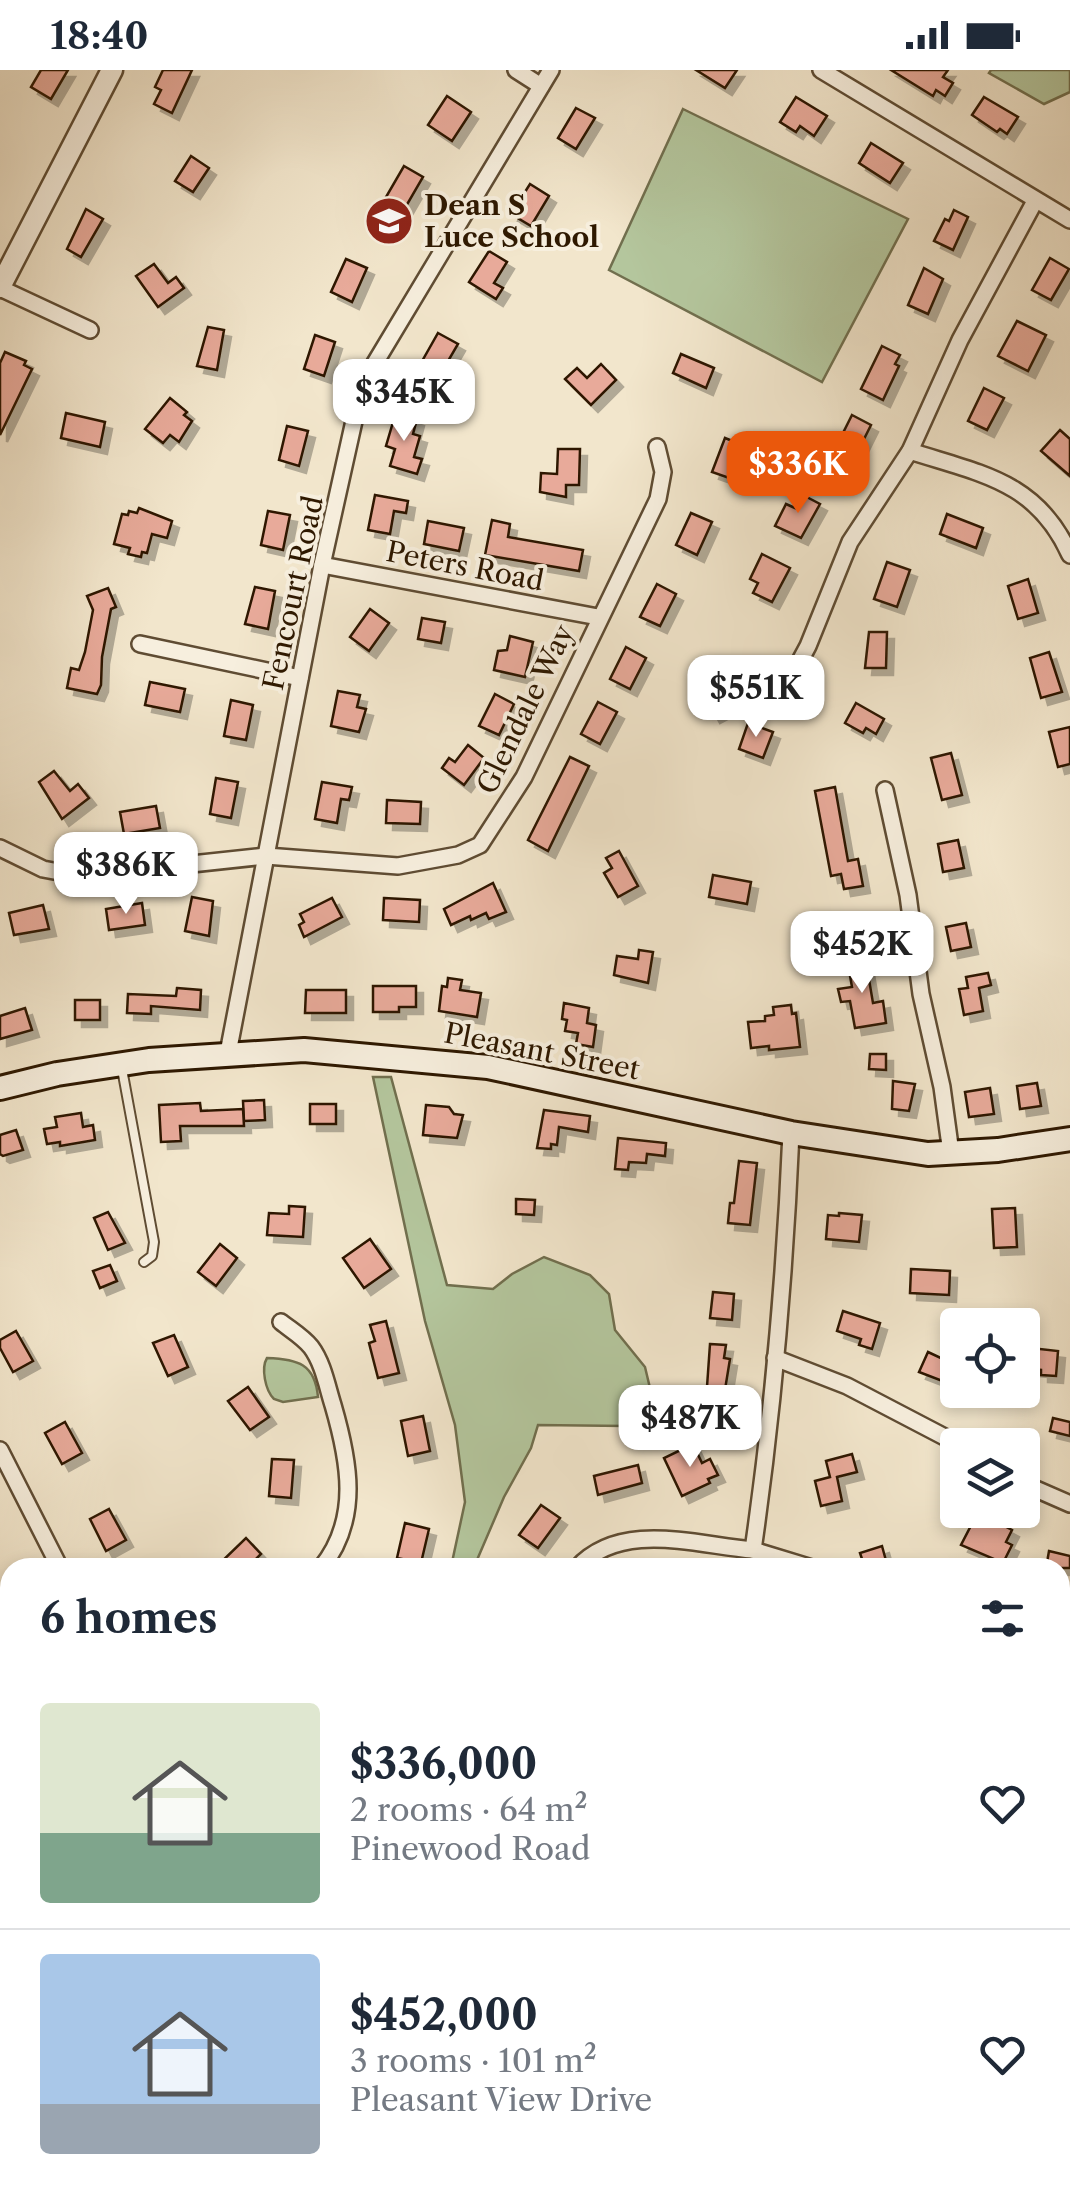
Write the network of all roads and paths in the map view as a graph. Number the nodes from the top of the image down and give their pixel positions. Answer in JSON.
{"nodes":[{"id":1,"x":112,"y":70,"type":"edge"},
{"id":2,"x":516,"y":70,"type":"edge"},
{"id":3,"x":551,"y":70,"type":"edge"},
{"id":4,"x":821,"y":70,"type":"edge"},
{"id":5,"x":541,"y":86,"type":"junction"},
{"id":6,"x":1035,"y":201,"type":"junction"},
{"id":7,"x":1070,"y":220,"type":"edge"},
{"id":8,"x":0,"y":288,"type":"edge"},
{"id":9,"x":90,"y":330,"type":"dead end"},
{"id":10,"x":657,"y":447,"type":"dead end"},
{"id":11,"x":910,"y":452,"type":"junction"},
{"id":12,"x":1070,"y":555,"type":"edge"},
{"id":13,"x":322,"y":565,"type":"junction"},
{"id":14,"x":598,"y":617,"type":"junction"},
{"id":15,"x":140,"y":644,"type":"dead end"},
{"id":16,"x":792,"y":674,"type":"dead end"},
{"id":17,"x":300,"y":678,"type":"junction"},
{"id":18,"x":885,"y":790,"type":"dead end"},
{"id":19,"x":0,"y":848,"type":"edge"},
{"id":20,"x":266,"y":856,"type":"junction"},
{"id":21,"x":228,"y":1053,"type":"junction"},
{"id":22,"x":122,"y":1064,"type":"junction"},
{"id":23,"x":0,"y":1088,"type":"edge"},
{"id":24,"x":792,"y":1132,"type":"junction"},
{"id":25,"x":1070,"y":1139,"type":"edge"},
{"id":26,"x":951,"y":1153,"type":"junction"},
{"id":27,"x":144,"y":1262,"type":"dead end"},
{"id":28,"x":281,"y":1322,"type":"dead end"},
{"id":29,"x":775,"y":1358,"type":"junction"},
{"id":30,"x":940,"y":1435,"type":"edge"},
{"id":31,"x":0,"y":1450,"type":"edge"},
{"id":32,"x":1040,"y":1490,"type":"edge"},
{"id":33,"x":1070,"y":1504,"type":"edge"},
{"id":34,"x":753,"y":1550,"type":"junction"},
{"id":35,"x":55,"y":1558,"type":"edge"},
{"id":36,"x":329,"y":1558,"type":"edge"},
{"id":37,"x":586,"y":1558,"type":"edge"},
{"id":38,"x":779,"y":1558,"type":"edge"}],
"edges":[{"from":1,"to":8,"type":"street"},
{"from":2,"to":5,"type":"street"},
{"from":3,"to":5,"type":"street","name":"Fencourt Road"},
{"from":4,"to":6,"type":"street"},
{"from":5,"to":13,"type":"street","name":"Fencourt Road"},
{"from":6,"to":7,"type":"street"},
{"from":6,"to":11,"type":"street"},
{"from":8,"to":9,"type":"street"},
{"from":10,"to":14,"type":"street","name":"Glendale Way"},
{"from":11,"to":12,"type":"street"},
{"from":11,"to":16,"type":"street"},
{"from":13,"to":14,"type":"street","name":"Peters Road"},
{"from":13,"to":17,"type":"street","name":"Fencourt Road"},
{"from":14,"to":20,"type":"street","name":"Glendale Way"},
{"from":15,"to":17,"type":"street"},
{"from":17,"to":20,"type":"street","name":"Fencourt Road"},
{"from":18,"to":26,"type":"street"},
{"from":19,"to":20,"type":"street","name":"Glendale Way"},
{"from":20,"to":21,"type":"street","name":"Fencourt Road"},
{"from":21,"to":22,"type":"main road","name":"Pleasant Street"},
{"from":21,"to":24,"type":"main road","name":"Pleasant Street"},
{"from":22,"to":23,"type":"main road","name":"Pleasant Street"},
{"from":22,"to":27,"type":"lane"},
{"from":24,"to":26,"type":"main road","name":"Pleasant Street"},
{"from":24,"to":29,"type":"street"},
{"from":25,"to":26,"type":"main road","name":"Pleasant Street"},
{"from":28,"to":36,"type":"street"},
{"from":29,"to":30,"type":"street"},
{"from":29,"to":34,"type":"street"},
{"from":31,"to":35,"type":"street"},
{"from":32,"to":33,"type":"street"},
{"from":34,"to":37,"type":"street"},
{"from":34,"to":38,"type":"street"}]}
